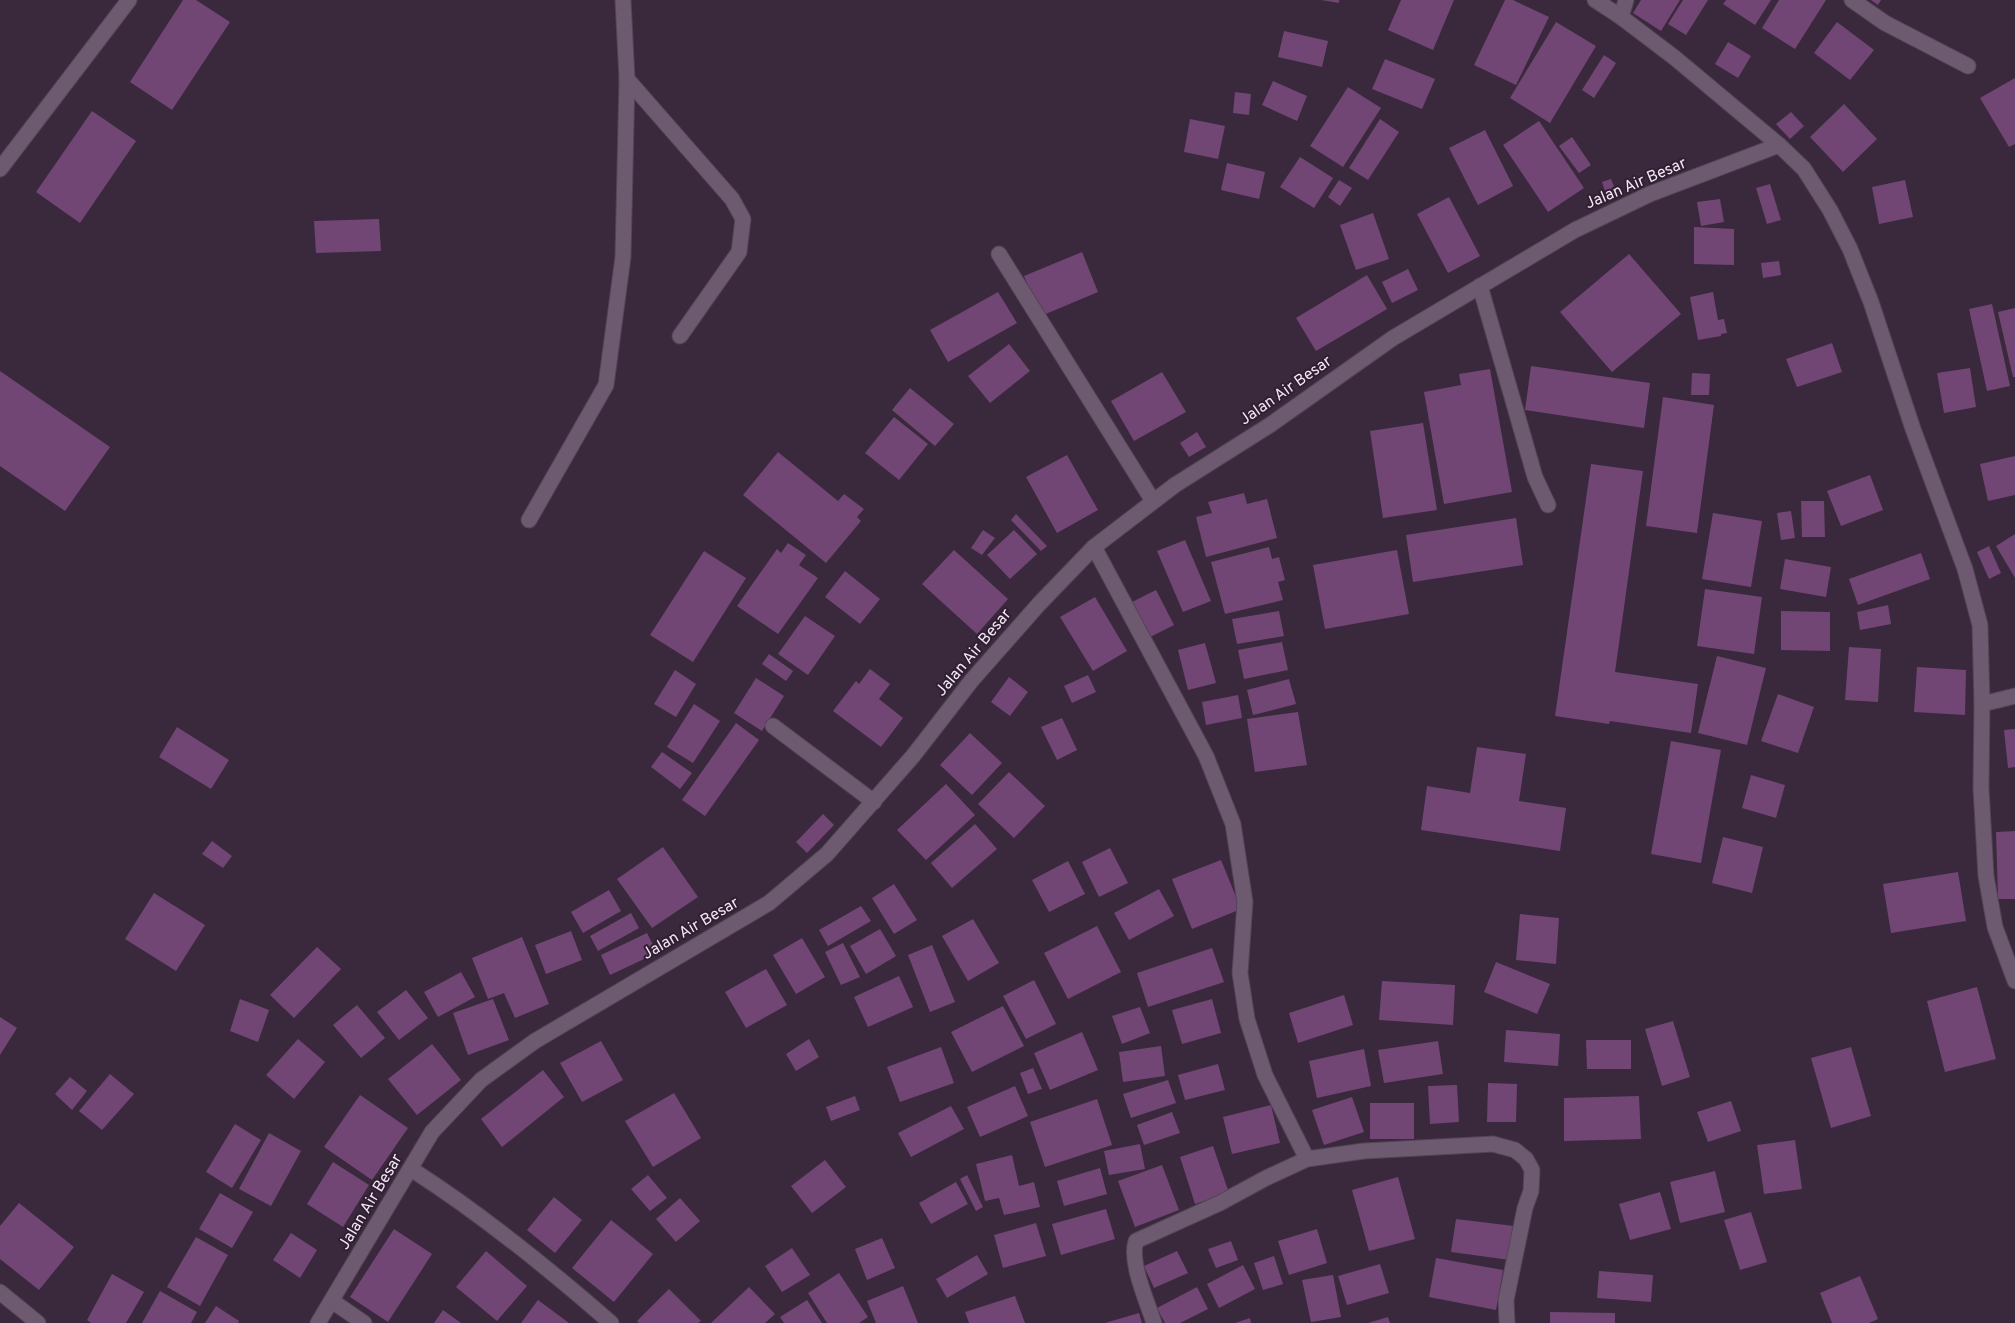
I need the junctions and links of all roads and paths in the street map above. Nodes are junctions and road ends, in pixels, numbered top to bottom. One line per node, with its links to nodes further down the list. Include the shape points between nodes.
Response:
1 (130, 0): 10 (street)
2 (623, 0): 8 (street)
3 (1595, 0): 6 (street)
4 (1626, 0): 6 (street)
5 (1852, 0): 7 (street, via 1885,23)
6 (1621, 16): 9 (street)
7 (1968, 66)
8 (627, 79): 13 (street, via 732,199 743,219 738,252); 16 (street, via 622,257 606,385)
9 (1779, 145): 12 (street, Jalan Air Besar, via 1650,194 1575,230); 19 (street, via 1804,169 1830,210 1872,302 1913,430 1965,569 1980,625)
10 (0, 169)
11 (999, 254): 14 (street)
12 (1480, 286): 14 (street, Jalan Air Besar, via 1393,338); 15 (street, via 1535,477)
13 (680, 336)
14 (1153, 501): 17 (street, Jalan Air Besar)
15 (1548, 505)
16 (529, 520)
17 (1094, 547): 21 (street, Jalan Air Besar, via 972,680); 23 (street, via 1206,756 1233,824 1245,902 1240,973 1247,1019 1265,1075)
18 (2015, 696): 19 (street)
19 (1982, 704): 22 (street, via 1981,788 1986,876 1995,927)
20 (774, 726): 21 (street)
21 (874, 802): 24 (street, Jalan Air Besar, via 827,854 769,903 535,1041 481,1080 432,1132)
22 (2015, 981)
23 (1307, 1159): 31 (street, via 1136,1241 1133,1250 1136,1268); 32 (street, via 1364,1151 1494,1144 1514,1150 1526,1159 1532,1170 1531,1191 1506,1300)
24 (411, 1169): 26 (street, Jalan Air Besar); 30 (street, via 460,1200)
25 (0, 1292): 27 (street)
26 (332, 1301): 28 (street, Jalan Air Besar); 29 (street)
27 (38, 1323)
28 (318, 1323)
29 (364, 1323)
30 (611, 1323)
31 (1154, 1323)
32 (1507, 1323)

